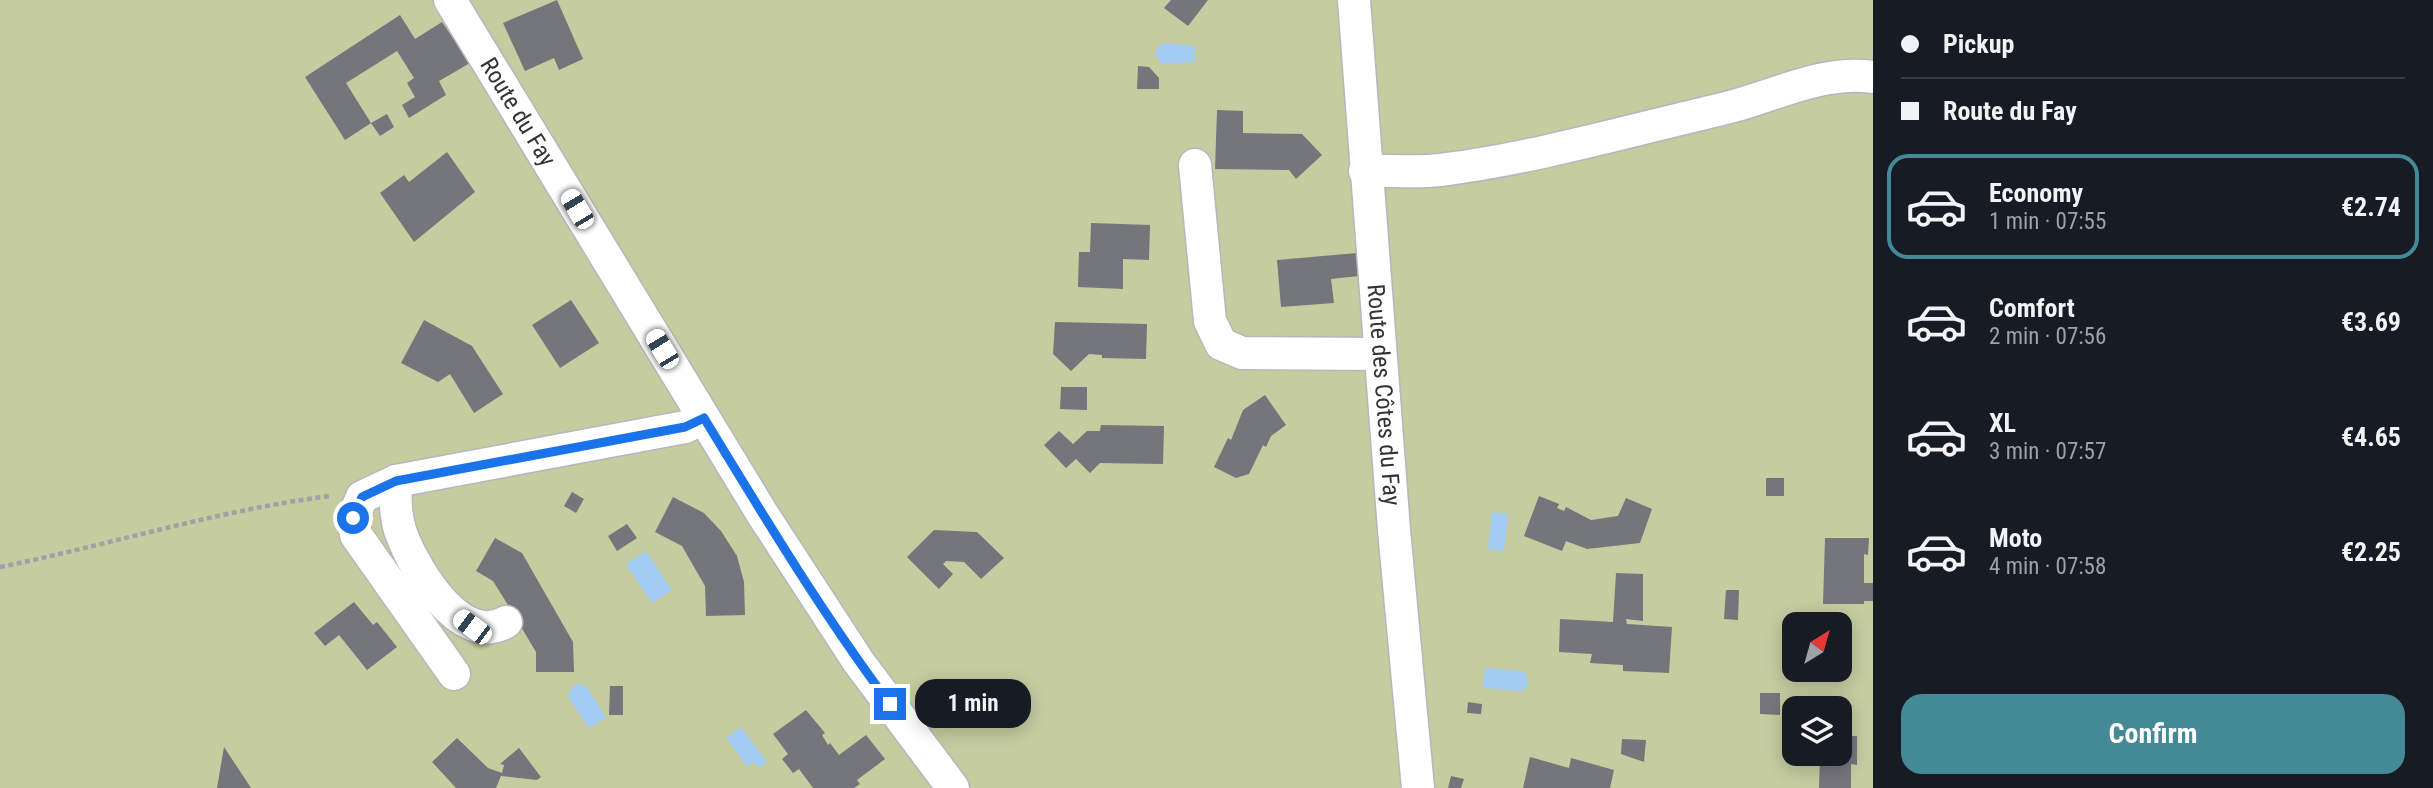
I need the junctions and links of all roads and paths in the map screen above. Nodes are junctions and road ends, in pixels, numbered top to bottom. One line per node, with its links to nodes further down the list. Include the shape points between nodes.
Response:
1 (450, 0): 7 (street, Route du Fay)
2 (1354, 0): 5 (street, Route des Côtes du Fay)
3 (1873, 77): 5 (street, via 1845,75 1727,108 1474,165 1418,172)
4 (1195, 165): 6 (street, via 1210,321 1221,344 1242,353)
5 (1365, 171): 6 (street, Route des Côtes du Fay)
6 (1380, 354): 14 (street, Route des Côtes du Fay)
7 (704, 418): 8 (street, via 685,427); 13 (street, Route du Fay, via 858,661)
8 (396, 481): 9 (street); 11 (street, via 400,528 410,555 434,590 472,627 486,629)
9 (362, 497): 10 (path, via 328,496 195,519 80,551); 12 (street, via 353,518 356,535)
10 (0, 567)
11 (506, 622)
12 (454, 674)
13 (953, 788)
14 (1418, 788)

